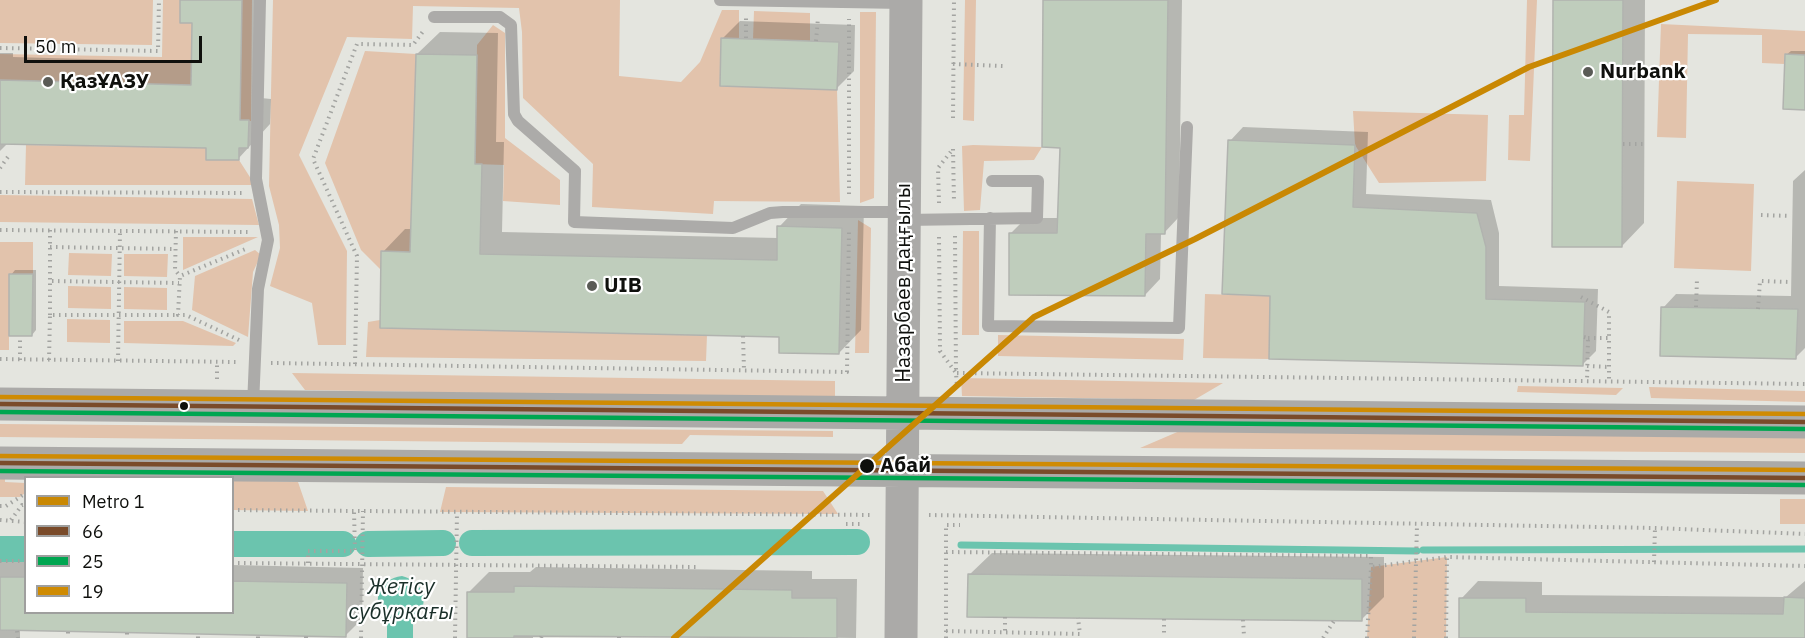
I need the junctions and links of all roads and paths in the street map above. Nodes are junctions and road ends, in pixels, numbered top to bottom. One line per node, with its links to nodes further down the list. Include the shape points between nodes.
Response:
1 (159, 0): 8 (path, via 158,51)
2 (260, 0): 19 (lane)
3 (720, 0): 6 (lane)
4 (954, 0): 9 (path)
5 (906, 1): 6 (lane); 22 (main road, Назарбаев даңғылы)
6 (849, 2): 20 (path)
7 (434, 17): 20 (lane, via 500,17 511,25 514,114 575,171 574,222 733,228 770,213); 56 (path, via 413,45 357,44 313,159 357,256)
8 (0, 48)
9 (953, 64): 10 (path); 11 (path)
10 (1004, 66)
11 (953, 118)
12 (1187, 127): 26 (lane, via 1179,328 988,326)
13 (1623, 144): 14 (path)
14 (1646, 144)
15 (10, 154): 16 (path)
16 (0, 168)
17 (992, 181): 26 (lane, via 1038,181 1037,218)
18 (0, 192): 19 (path)
19 (257, 193): 31 (lane)
20 (849, 211): 22 (lane); 59 (path, via 847,372)
21 (1761, 215): 23 (path)
22 (904, 216): 24 (lane); 68 (main road, Назарбаев даңғылы)
23 (1791, 216)
24 (939, 219): 25 (lane); 25 (path, via 938,168 954,149); 60 (path, via 940,351)
25 (954, 219): 26 (lane); 60 (path)
26 (990, 219)
27 (0, 230): 28 (path)
28 (50, 230): 29 (path); 32 (path)
29 (120, 231): 30 (path); 33 (path)
30 (176, 231): 31 (path); 34 (path)
31 (268, 236): 35 (path); 55 (lane)
32 (50, 247): 33 (path); 37 (path)
33 (120, 248): 34 (path); 39 (path)
34 (176, 249): 35 (path, via 175,270)
35 (180, 276): 40 (path)
36 (1697, 279): 42 (path)
37 (50, 281): 39 (path); 44 (path)
38 (1790, 282): 43 (path, via 1760,281)
39 (119, 283): 40 (path); 45 (path)
40 (179, 284): 46 (path)
41 (1581, 297): 49 (path, via 1610,312)
42 (1696, 308)
43 (1758, 309)
44 (50, 315): 45 (path); 52 (path)
45 (119, 315): 46 (path); 53 (path)
46 (178, 315): 55 (path, via 186,315 243,343)
47 (20, 336): 51 (path)
48 (743, 336): 59 (path)
49 (1609, 338): 57 (path, via 1586,338); 58 (path)
50 (0, 359): 51 (path)
51 (20, 360): 52 (path)
52 (49, 360): 53 (path)
53 (118, 361): 54 (path)
54 (217, 362): 55 (path); 64 (path)
55 (248, 363): 56 (path); 67 (lane)
56 (355, 364): 59 (path)
57 (1587, 366): 58 (path); 61 (path)
58 (1609, 367): 62 (path)
59 (744, 370)
60 (956, 373): 61 (path); 65 (path)
61 (1587, 381): 62 (path)
62 (1609, 382): 63 (path)
63 (1805, 384)
64 (217, 387)
65 (957, 393)
66 (0, 404): 67 (main road)
67 (253, 406): 68 (main road)
68 (904, 414): 69 (main road); 71 (main road, Назарбаев даңғылы)
69 (1805, 422)
70 (0, 463): 71 (main road)
71 (903, 471): 72 (main road); 119 (main road, Назарбаев даңғылы)
72 (1805, 478)
73 (24, 494): 75 (path)
74 (24, 505): 83 (path)
75 (0, 506)
76 (234, 510): 77 (path)
77 (354, 511): 78 (path); 98 (path, via 355,551 308,551)
78 (363, 511): 79 (path); 99 (path)
79 (457, 512): 80 (path); 100 (path)
80 (846, 514)
81 (960, 516): 88 (path)
82 (0, 520): 83 (path)
83 (10, 520): 84 (path)
84 (24, 522)
85 (846, 524): 86 (path)
86 (861, 524)
87 (960, 525): 91 (path, via 946,525)
88 (1418, 525): 89 (path); 93 (path)
89 (1655, 528): 90 (path); 97 (path)
90 (1805, 534)
91 (946, 552): 103 (path, via 1371,556); 110 (path)
92 (1448, 557): 93 (path); 97 (path); 124 (path)
93 (1417, 559): 103 (path); 123 (path)
94 (0, 561): 95 (path)
95 (24, 561)
96 (234, 562): 98 (path)
97 (1654, 562): 101 (path)
98 (308, 563): 99 (path)
99 (362, 564): 100 (path); 117 (path)
100 (457, 565): 102 (path); 118 (path)
101 (1805, 566)
102 (699, 567)
103 (1371, 567): 122 (path)
104 (1005, 617): 112 (path)
105 (1078, 618): 112 (path, via 1080,634)
106 (1164, 619): 113 (path)
107 (1243, 620): 114 (path)
108 (1335, 621): 121 (path)
109 (17, 631): 115 (path)
110 (946, 631): 112 (path); 120 (path)
111 (68, 632): 116 (path)
112 (1005, 633)
113 (1164, 635)
114 (1244, 636)
115 (18, 638)
116 (68, 638)
117 (361, 638)
118 (455, 638)
119 (901, 638)
120 (946, 638)
121 (1323, 638)
122 (1367, 638)
123 (1414, 638)
124 (1446, 638)

